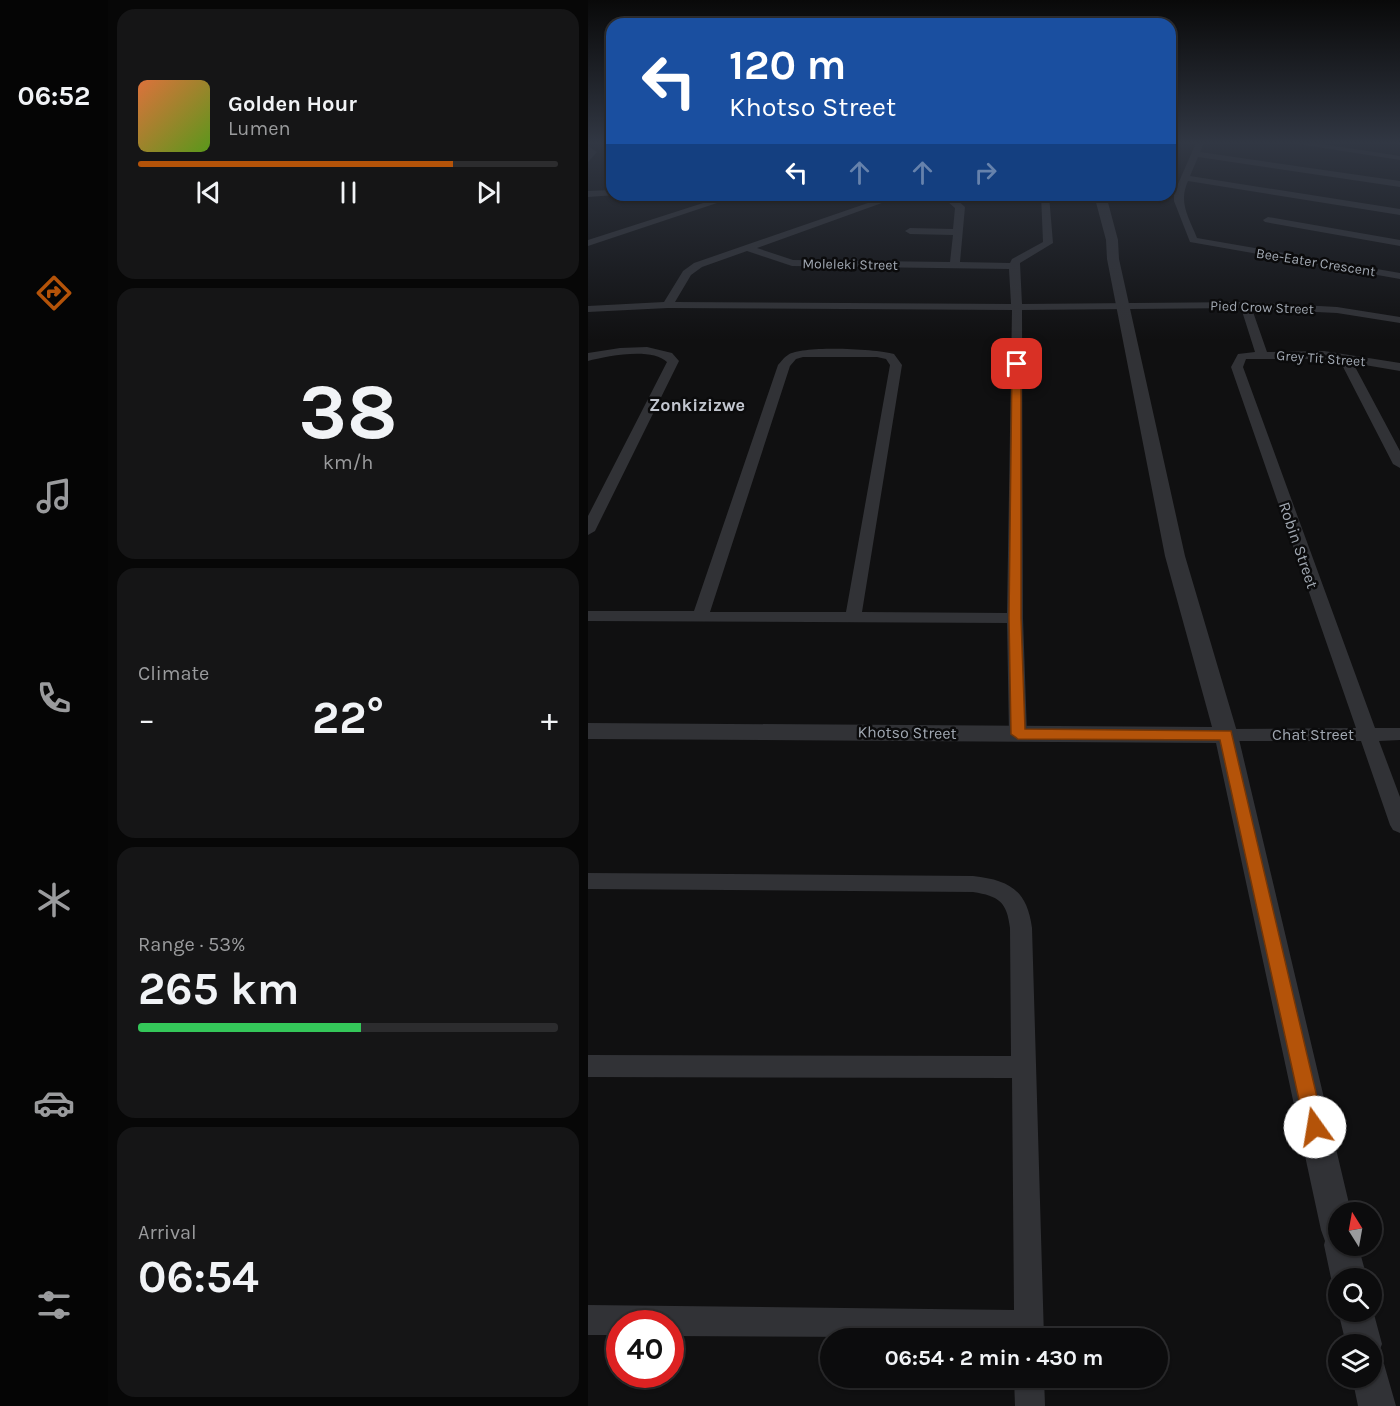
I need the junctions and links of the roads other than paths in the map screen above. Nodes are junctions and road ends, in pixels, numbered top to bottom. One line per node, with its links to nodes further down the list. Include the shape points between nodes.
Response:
1 (695, 209): 12 (street)
2 (861, 209): 14 (street, Moleleki Street)
3 (959, 209): 11 (street)
4 (1046, 209): 16 (street, via 1048,243 1016,261)
5 (1104, 209): 20 (street)
6 (1181, 209): 17 (street, Bee-Eater Crescent, via 1195,241)
7 (1378, 209): 8 (street)
8 (1400, 212)
9 (1268, 220): 13 (street)
10 (910, 231): 11 (street)
11 (959, 232): 15 (street)
12 (588, 243)
13 (1400, 243)
14 (747, 248): 15 (street, Moleleki Street, via 792,263); 18 (street, Moleleki Street, via 689,270)
15 (955, 264): 16 (street, Moleleki Street)
16 (1014, 266): 21 (street)
17 (1398, 272)
18 (668, 304): 21 (street, Pied Crow Street); 22 (street, Pied Crow Street)
19 (1245, 305): 20 (street, Pied Crow Street); 23 (street, Pied Crow Street, via 1337,310); 24 (street)
20 (1122, 307): 21 (street, Pied Crow Street); 39 (street, via 1175,556)
21 (1017, 308): 34 (street)
22 (588, 309)
23 (1400, 320)
24 (1262, 354): 25 (street, Grey Tit Street); 27 (street, Grey Tit Street)
25 (1242, 356): 37 (street, Robin Street, via 1237,367)
26 (588, 357): 30 (street, via 614,352 656,352 667,354 673,361)
27 (1344, 357): 28 (street, Grey Tit Street); 29 (street)
28 (1400, 367)
29 (1400, 464)
30 (588, 531)
31 (588, 616): 32 (street)
32 (700, 617): 33 (street); 33 (street, via 784,365 802,354 877,352 890,356 896,365)
33 (853, 618): 34 (street)
34 (1015, 618): 36 (street)
35 (588, 731): 36 (street, Khotso Street)
36 (1018, 734): 39 (street, Khotso Street)
37 (1367, 734): 38 (street, Chat Street); 39 (street, Chat Street); 40 (street, Robin Street)
38 (1400, 734)
39 (1226, 735): 44 (street)
40 (1400, 825)
41 (588, 881): 43 (street, via 992,886 1012,899 1020,915)
42 (588, 1066): 43 (street)
43 (1025, 1067): 47 (street)
44 (1332, 1202)
45 (588, 1320): 46 (street)
46 (909, 1328)
47 (1029, 1328)
48 (1029, 1388): 50 (street)
49 (1373, 1388): 51 (street)
50 (1030, 1406)
51 (1377, 1406)

